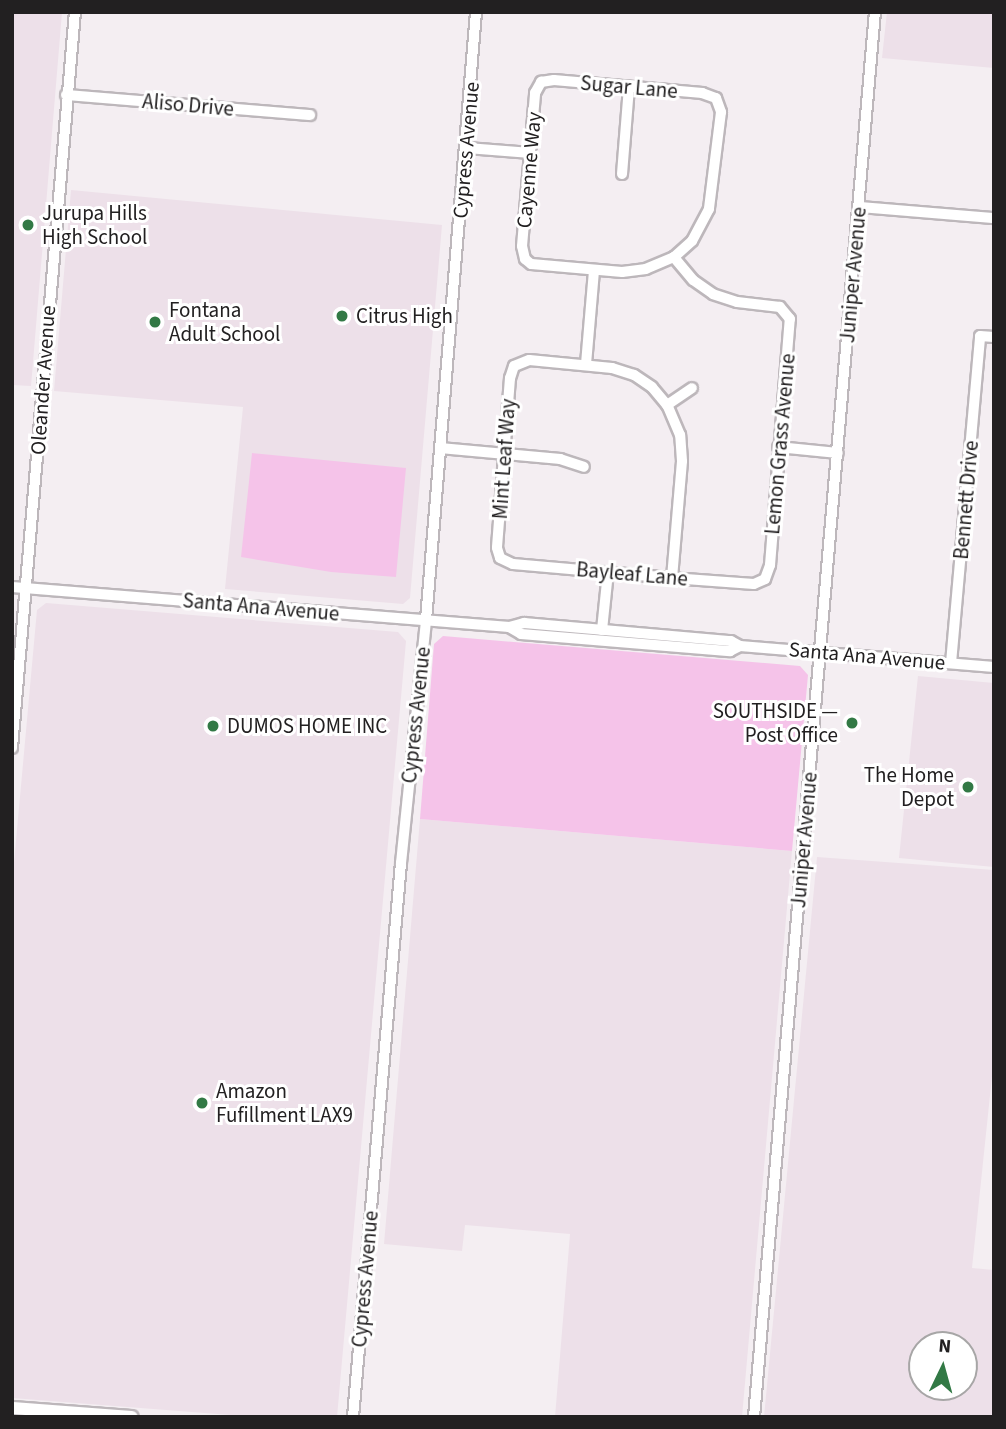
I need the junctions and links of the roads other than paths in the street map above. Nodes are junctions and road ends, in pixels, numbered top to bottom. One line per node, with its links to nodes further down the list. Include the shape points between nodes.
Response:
1 (75, 12): 6 (street, Oleander Avenue)
2 (476, 12): 8 (street, Cypress Avenue)
3 (875, 12): 11 (street, Juniper Avenue)
4 (541, 82): 5 (street, Sugar Lane); 9 (street, Cayenne Way)
5 (629, 87): 10 (street); 13 (street, Sugar Lane, via 702,93 716,98 721,111 709,209 692,241)
6 (66, 95): 7 (street, Aliso Drive); 29 (street, Oleander Avenue)
7 (310, 116)
8 (467, 148): 9 (street); 20 (street, Cypress Avenue)
9 (531, 153): 14 (street, Cayenne Way, via 522,246 525,259 531,264)
10 (622, 174)
11 (859, 206): 12 (street); 21 (street, Juniper Avenue)
12 (994, 218)
13 (674, 257): 14 (street, via 638,271); 19 (street, Lemon Grass Avenue, via 693,280 713,294 737,302 774,304 790,319)
14 (594, 270): 16 (street)
15 (994, 337): 35 (street, Bennett Drive, via 980,336)
16 (586, 365): 18 (street, via 634,375); 22 (street, Mint Leaf Way, via 518,362 510,377)
17 (692, 388): 18 (street)
18 (667, 405): 26 (street, via 682,450)
19 (778, 447): 21 (street); 27 (street, Lemon Grass Avenue, via 770,565)
20 (440, 448): 22 (street); 30 (street, Cypress Avenue)
21 (838, 453): 34 (street, Juniper Avenue)
22 (503, 454): 23 (street, via 571,461); 24 (street, Mint Leaf Way)
23 (584, 467)
24 (500, 558): 25 (street, Bayleaf Lane, via 513,564)
25 (608, 572): 26 (street, Bayleaf Lane); 32 (street)
26 (672, 578): 27 (street, Bayleaf Lane, via 754,584)
27 (765, 579)
28 (12, 587): 29 (street, Santa Ana Avenue)
29 (27, 588): 30 (street, Santa Ana Avenue); 37 (street, Oleander Avenue)
30 (426, 620): 31 (street, Santa Ana Avenue); 40 (street, Cypress Avenue)
31 (509, 627): 32 (street, Santa Ana Avenue); 33 (street, Santa Ana Avenue, via 521,634 730,651)
32 (602, 630): 33 (street, Santa Ana Avenue, via 732,640)
33 (740, 646): 34 (street, Santa Ana Avenue)
34 (820, 652): 35 (street, Santa Ana Avenue); 41 (street, Juniper Avenue)
35 (951, 663): 36 (street, Santa Ana Avenue)
36 (994, 667)
37 (12, 748)
38 (12, 1408): 39 (main road)
39 (132, 1417)
40 (353, 1417)
41 (754, 1417)

